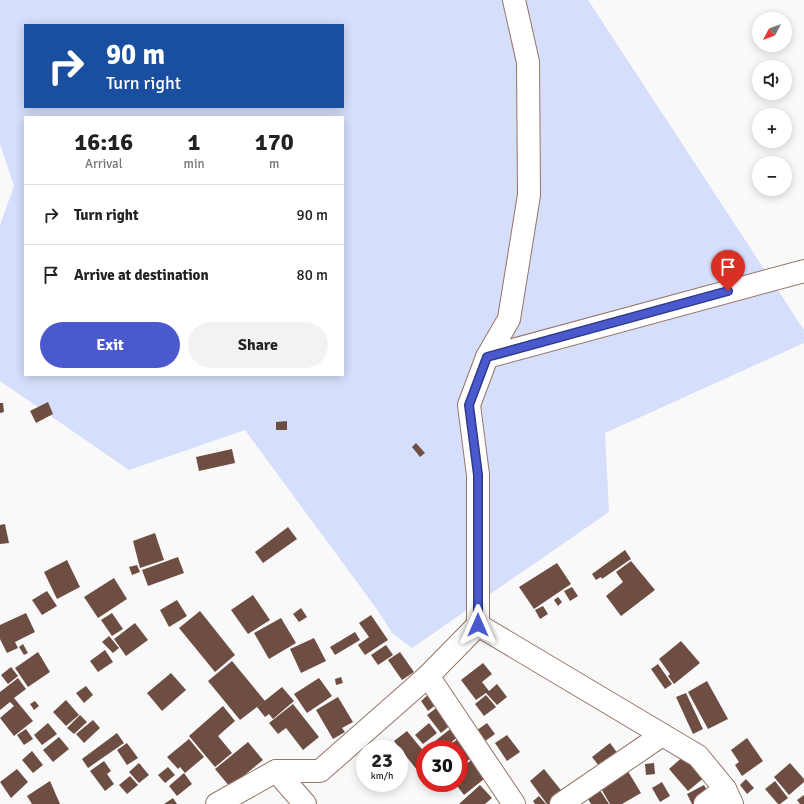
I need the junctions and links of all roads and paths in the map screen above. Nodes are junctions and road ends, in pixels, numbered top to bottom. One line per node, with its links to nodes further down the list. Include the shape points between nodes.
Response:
1 (514, 0): 3 (street, via 528,62 529,195 509,319)
2 (804, 271): 3 (street)
3 (487, 357): 4 (street, via 469,405 478,475)
4 (478, 625): 5 (street); 6 (street)
5 (428, 676): 7 (street, via 320,771); 12 (street)
6 (662, 735): 8 (street, via 698,756); 9 (street)
7 (276, 771): 10 (street); 11 (street)
8 (729, 797): 13 (street)
9 (568, 803)
10 (217, 804)
11 (305, 804)
12 (514, 804)
13 (705, 804)

